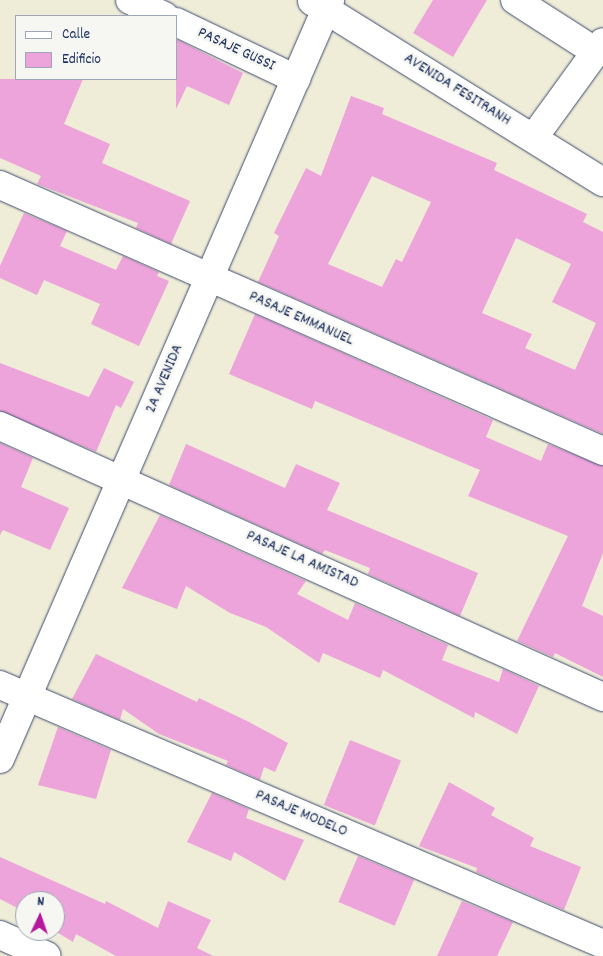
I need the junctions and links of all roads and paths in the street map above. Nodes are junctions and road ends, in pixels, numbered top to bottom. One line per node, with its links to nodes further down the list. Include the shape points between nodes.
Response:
1 (130, 0): 4 (street)
2 (515, 0): 6 (street)
3 (322, 3): 7 (street, 2A AVENIDA); 8 (street, AVENIDA FESITRANH)
4 (162, 15)
5 (178, 23): 7 (street, PASAJE GUSSI)
6 (599, 47): 8 (street)
7 (296, 79): 11 (street, 2A AVENIDA)
8 (534, 137): 9 (street, AVENIDA FESITRANH)
9 (603, 182)
10 (0, 185): 11 (street, PASAJE EMMANUEL)
11 (209, 278): 13 (street, PASAJE EMMANUEL); 14 (street, 2A AVENIDA)
12 (0, 426): 14 (street, PASAJE LA AMISTAD)
13 (603, 451)
14 (122, 479): 16 (street, 2A AVENIDA); 17 (street, PASAJE LA AMISTAD)
15 (0, 684): 16 (street, PASAJE MODELO)
16 (27, 697): 18 (street, 2A AVENIDA); 20 (street, PASAJE MODELO)
17 (603, 697)
18 (0, 758)
19 (0, 935): 21 (street)
20 (598, 942)
21 (47, 956)

